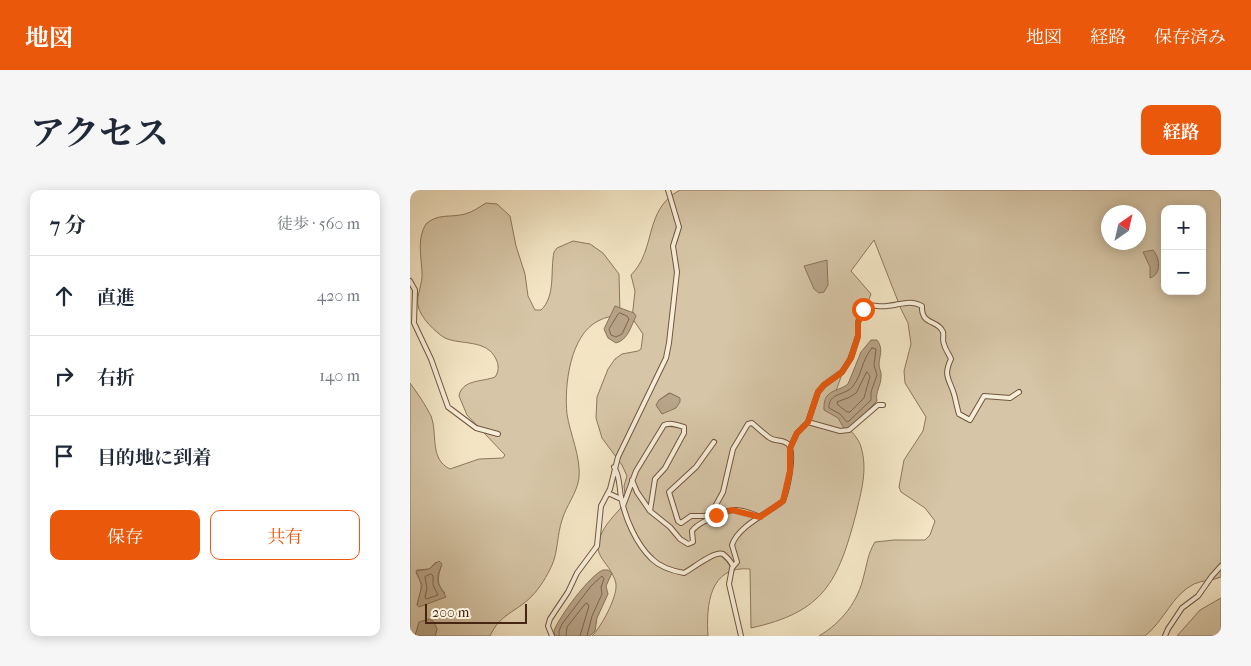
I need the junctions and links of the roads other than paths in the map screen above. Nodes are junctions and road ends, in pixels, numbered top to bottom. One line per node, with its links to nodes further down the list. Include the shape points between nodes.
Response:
1 (668, 190): 9 (street, via 679,227 673,246 677,272 669,343 660,373)
2 (410, 281): 6 (street, via 415,290 414,323 448,407 476,428)
3 (1019, 392): 5 (street, via 1010,398 984,396 970,420 959,414 947,380 951,359 943,333 925,318 922,306 905,302 867,305 858,322 858,336 851,358 842,372 818,392)
4 (883, 404): 5 (street, via 849,430 840,431)
5 (808, 422): 8 (street, via 797,433)
6 (498, 434)
7 (714, 442): 8 (street, via 696,467 669,492 681,523 690,516 705,516 712,512 723,492 733,450 748,424)
8 (790, 448): 15 (street, via 790,471 783,501)
9 (614, 467): 11 (street); 12 (street, via 619,475)
10 (632, 480): 13 (street); 14 (street); 14 (street, via 664,425 684,427 682,439 655,479)
11 (608, 493): 12 (street); 18 (street, via 601,506 597,546 550,619 548,626)
12 (621, 499): 13 (street)
13 (623, 506): 16 (street, via 635,534 658,563 684,573 719,553)
14 (650, 511): 15 (street, via 688,544 693,542 695,526 724,512 732,510)
15 (760, 517): 16 (street, via 733,541 737,562)
16 (734, 566): 19 (street, via 729,592)
17 (1221, 566): 20 (street, via 1198,596 1182,608)
18 (552, 636)
19 (741, 636)
20 (1165, 636)

